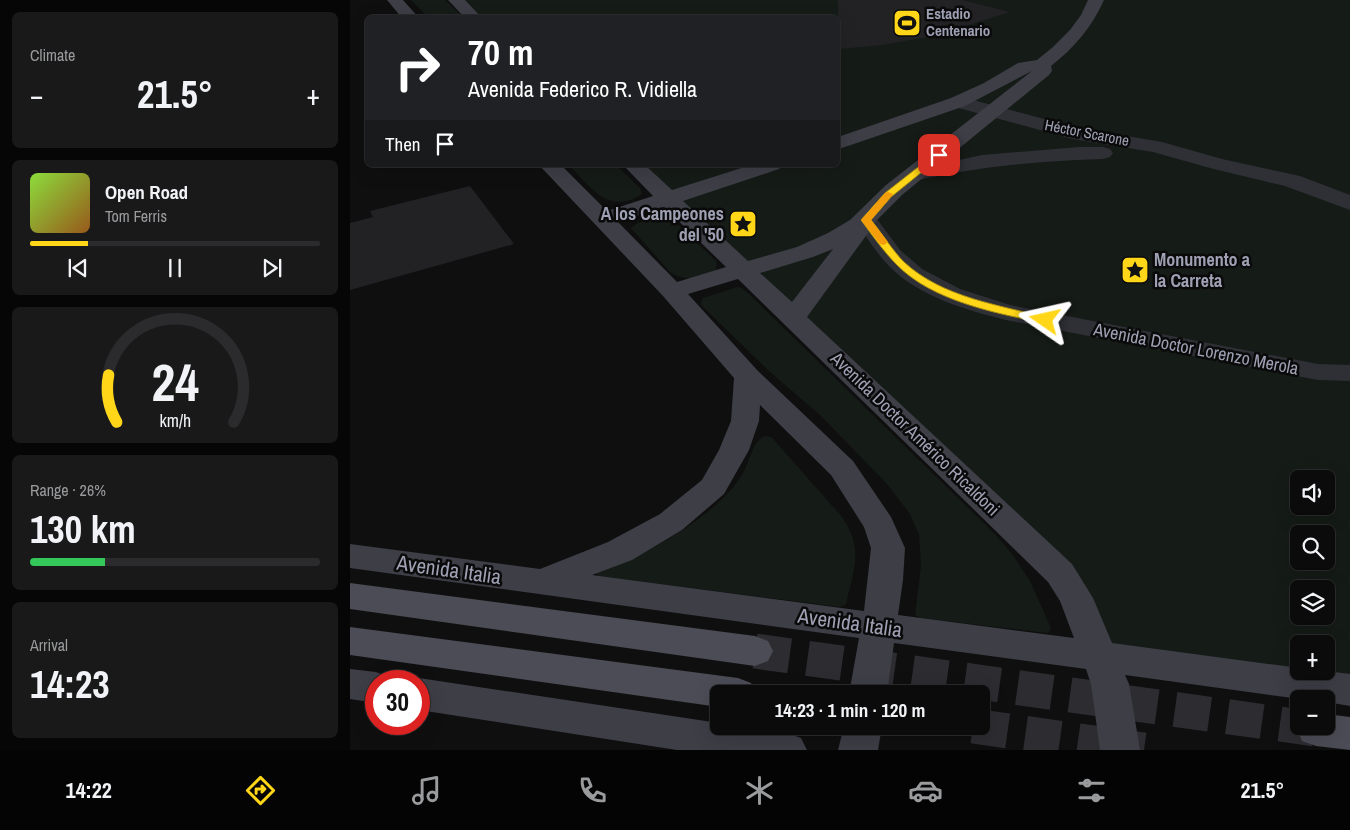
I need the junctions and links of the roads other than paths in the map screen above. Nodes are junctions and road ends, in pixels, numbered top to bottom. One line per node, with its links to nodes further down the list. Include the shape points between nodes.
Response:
1 (395, 0): 4 (street)
2 (456, 0): 5 (street)
3 (1096, 0): 6 (street, via 1076,33)
4 (408, 15)
5 (471, 15)
6 (1042, 64): 7 (street, via 1024,67); 8 (street, via 1043,71)
7 (949, 105): 8 (street, Héctor Scarone); 9 (street)
8 (985, 116): 10 (street, Héctor Scarone, via 1058,144); 11 (street, Héctor Scarone, via 1155,146); 15 (street)
9 (840, 142)
10 (1103, 153): 11 (street, Héctor Scarone); 15 (street, Héctor Scarone, via 1010,157)
11 (1217, 164): 17 (street, Héctor Scarone, via 1292,180)
12 (551, 167): 18 (street)
13 (634, 167): 16 (street, Avenida Doctor Américo Ricaldoni)
14 (766, 167): 16 (street)
15 (911, 176): 19 (street)
16 (670, 200): 18 (street); 20 (street, Avenida Doctor Américo Ricaldoni)
17 (1350, 203)
18 (602, 220): 21 (street)
19 (866, 220): 20 (street, via 823,245); 22 (street); 23 (street, Avenida Doctor Lorenzo Merola, via 901,264 930,286 968,300 1006,312 1318,372)
20 (744, 270): 21 (street); 22 (street, Avenida Doctor Américo Ricaldoni)
21 (672, 291): 24 (street)
22 (794, 317): 31 (street, Avenida Doctor Américo Ricaldoni, via 1060,572 1076,598)
23 (1350, 373)
24 (748, 377): 26 (street, via 746,421 713,487 671,522 620,551); 28 (street, via 842,468 880,525 888,548)
25 (350, 556): 26 (street, Avenida Italia)
26 (539, 582): 28 (street, Avenida Italia)
27 (350, 596): 30 (main road)
28 (880, 627): 31 (street, Avenida Italia); 33 (street)
29 (350, 641): 35 (main road)
30 (754, 651)
31 (1100, 656): 36 (street, Avenida Italia); 41 (street, Avenida Doctor Américo Ricaldoni, via 1110,684)
32 (350, 684): 34 (street)
33 (870, 685)
34 (365, 686)
35 (710, 690)
36 (1350, 690)
37 (430, 696): 39 (street)
38 (860, 735): 40 (street)
39 (787, 750)
40 (858, 750)
41 (1120, 750)

